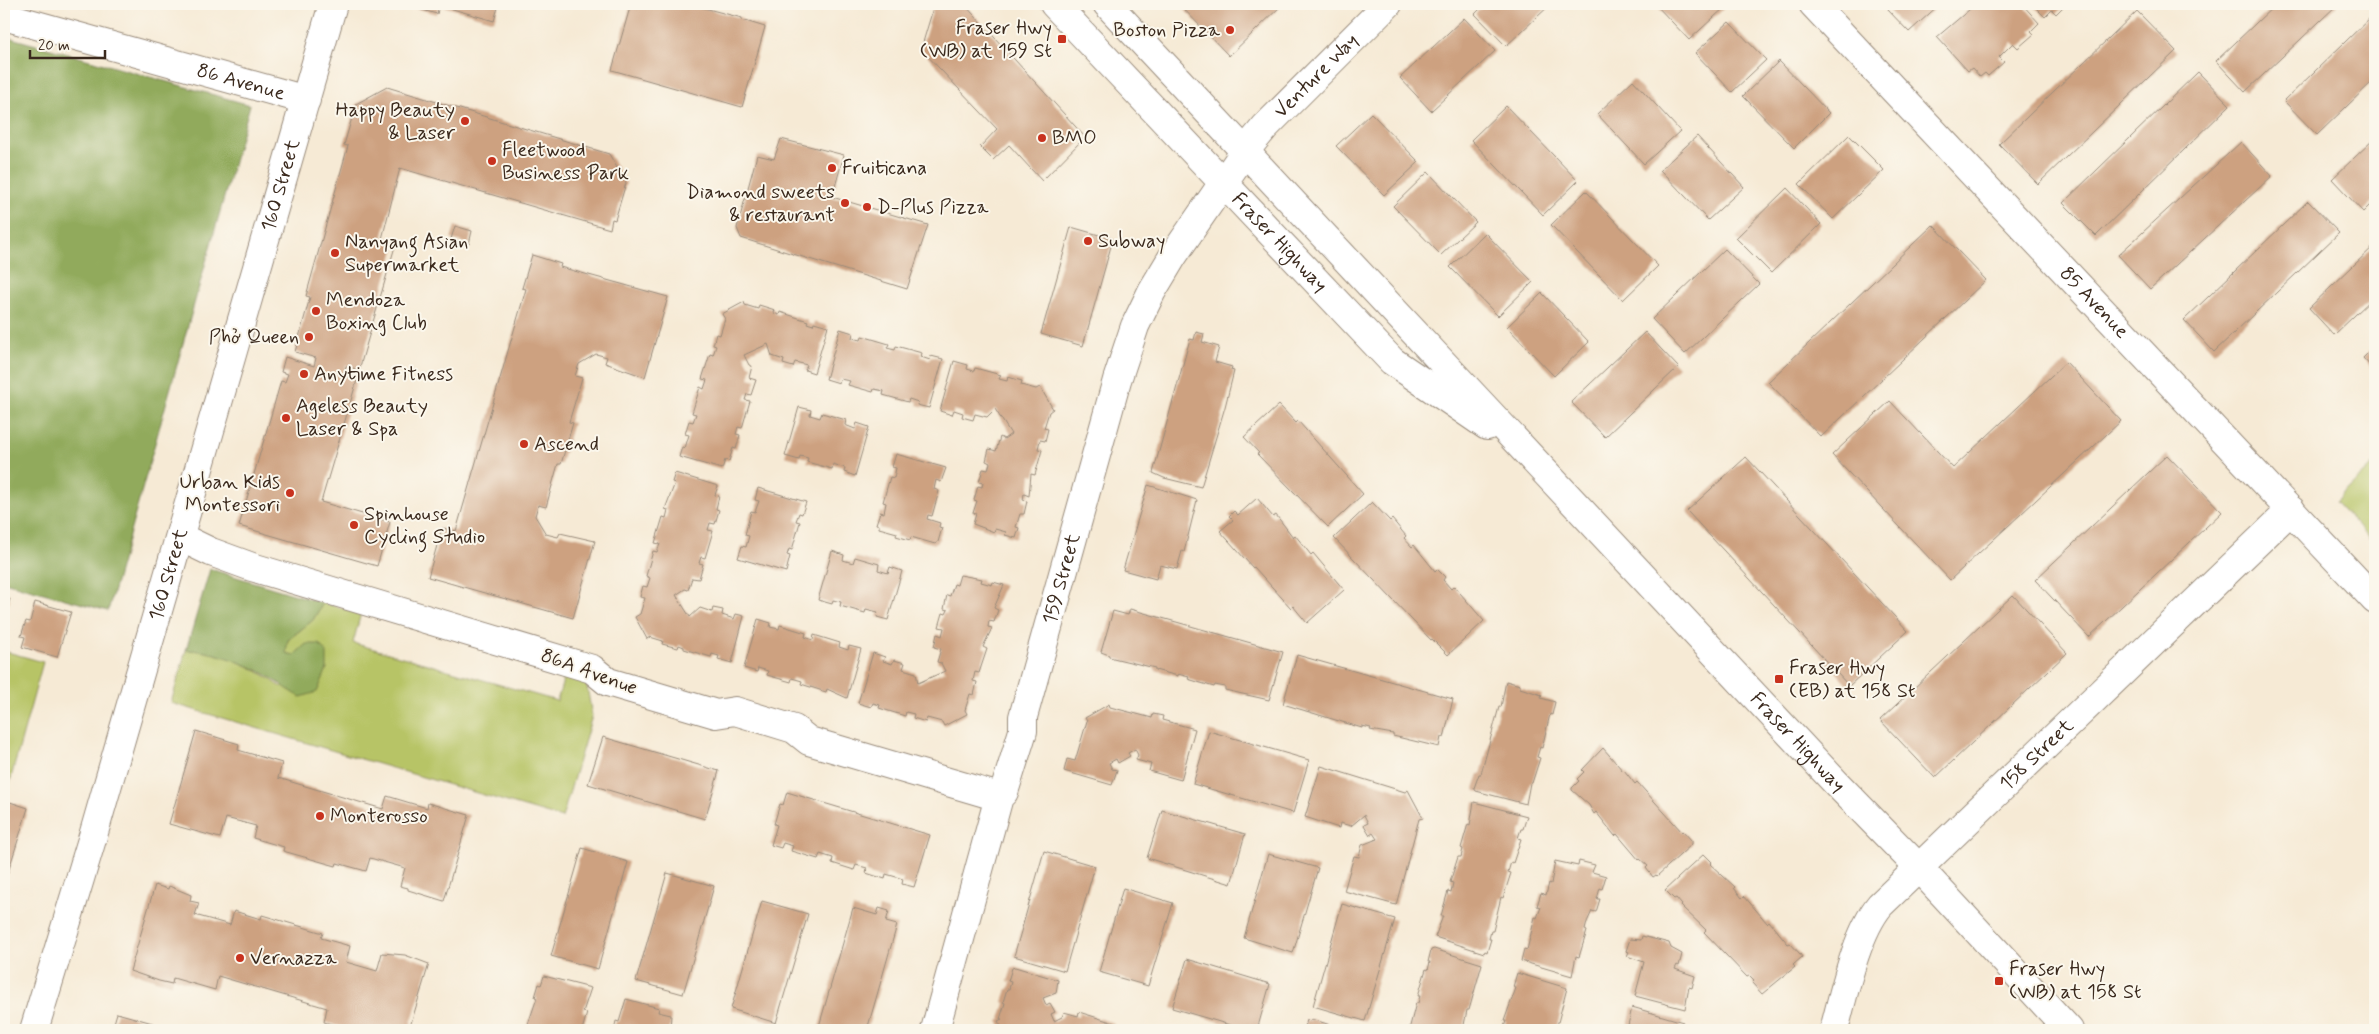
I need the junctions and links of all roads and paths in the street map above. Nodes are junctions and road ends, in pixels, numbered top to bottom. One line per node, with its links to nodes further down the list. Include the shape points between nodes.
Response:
1 (333, 4): 7 (street, 160 Street)
2 (1054, 4): 9 (street, Fraser Highway)
3 (1107, 4): 8 (street, Fraser Highway)
4 (1388, 4): 8 (street, Venture Way)
5 (1813, 4): 11 (street, 85 Avenue)
6 (4, 16): 7 (street, 86 Avenue)
7 (306, 100): 12 (street, 160 Street)
8 (1245, 151): 9 (street, 159 Street); 10 (street, Fraser Highway)
9 (1223, 182): 10 (street, Fraser Highway, via 1392,361); 14 (street, 159 Street, via 1173,256 1135,326 1023,717 1016,756 1004,792)
10 (1528, 453): 15 (street, Fraser Highway, via 1836,784)
11 (2291, 510): 13 (street, 85 Avenue); 15 (street, 158 Street)
12 (180, 537): 14 (street, 86A Avenue, via 252,567 592,669 608,682 716,714 735,712 794,729 809,741); 16 (street, 160 Street)
13 (2375, 600)
14 (998, 797): 17 (street, 159 Street)
15 (1918, 867): 18 (street, 158 Street, via 1871,915); 19 (street, Fraser Highway)
16 (34, 1030)
17 (935, 1030)
18 (1834, 1030)
19 (2069, 1030)

